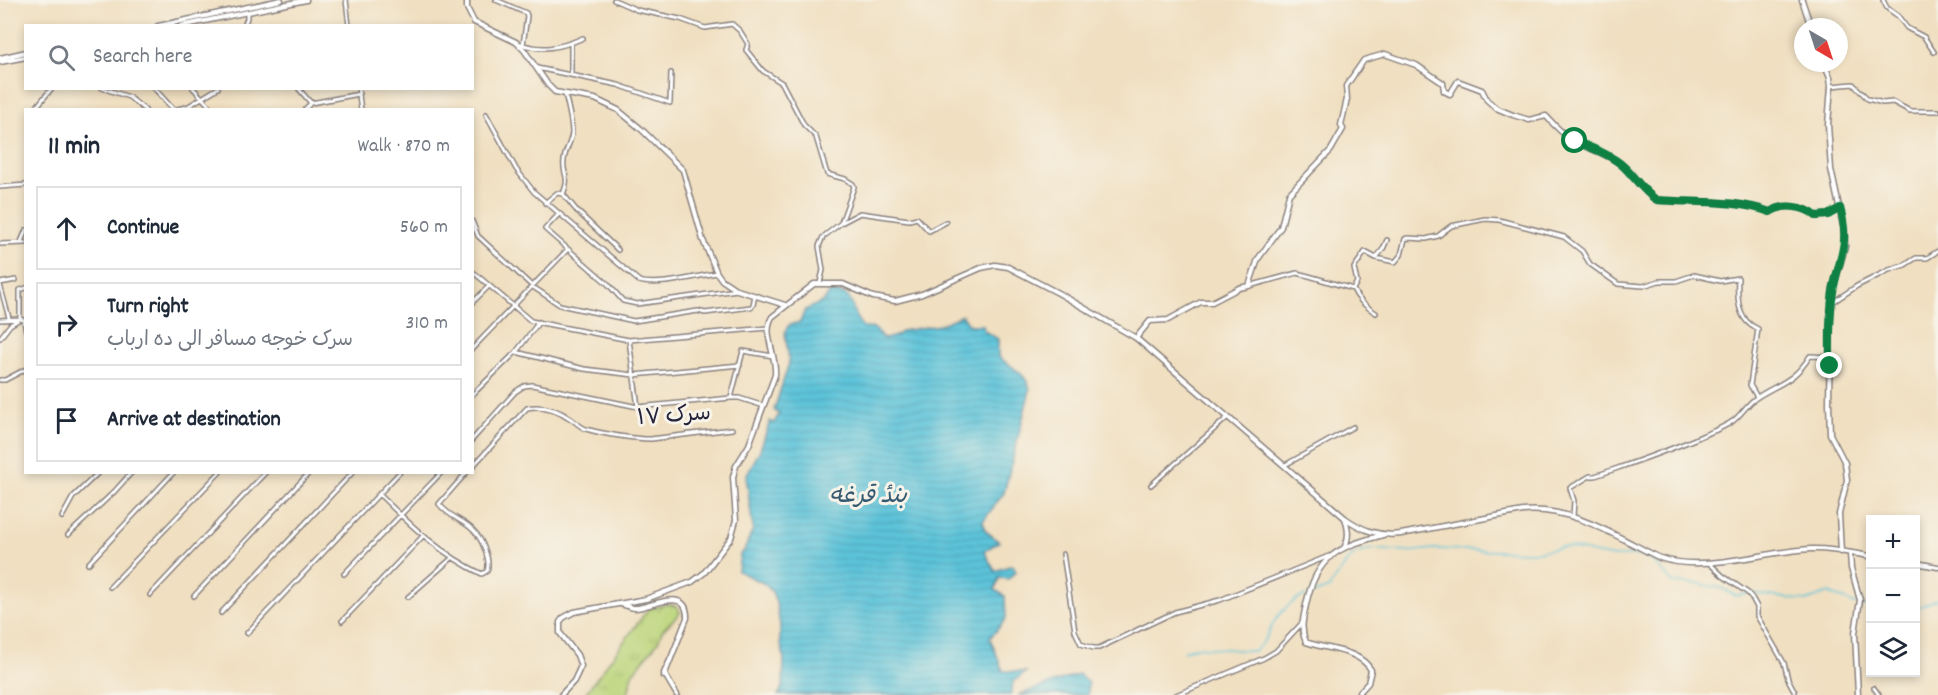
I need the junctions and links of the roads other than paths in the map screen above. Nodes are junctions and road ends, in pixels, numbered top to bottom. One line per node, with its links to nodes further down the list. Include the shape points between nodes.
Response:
1 (281, 0): 9 (main road)
2 (306, 0): 10 (main road)
3 (346, 0): 15 (street)
4 (467, 0): 17 (main road, via 474,22)
5 (496, 0): 19 (street, via 526,13)
6 (614, 0): 57 (street, via 705,28 732,24 740,31 748,44 746,50 763,71 782,83 804,125 816,138 827,174 854,184)
7 (1802, 0): 11 (main road)
8 (1883, 0): 21 (street, via 1908,28 1924,37)
9 (266, 1): 12 (main road)
10 (247, 12): 13 (main road); 14 (street)
11 (1808, 18)
12 (167, 24)
13 (191, 24)
14 (245, 24)
15 (349, 24)
16 (583, 38): 18 (street)
17 (516, 42): 19 (street); 25 (main road)
18 (571, 43): 19 (street, via 541,49); 28 (street)
19 (523, 45)
20 (24, 52): 23 (main road)
21 (1934, 52)
22 (24, 57): 24 (main road)
23 (0, 58)
24 (0, 62)
25 (537, 68): 28 (street); 37 (main road, via 555,92)
26 (1828, 72): 29 (main road)
27 (671, 73): 28 (street, via 670,103 618,85)
28 (571, 75)
29 (1831, 86): 48 (street, via 1853,84 1868,99 1893,102 1910,111); 54 (main road, via 1831,169)
30 (50, 90): 41 (street)
31 (108, 90): 42 (street, via 129,97)
32 (156, 90): 43 (street)
33 (195, 90): 39 (street)
34 (215, 90): 39 (street)
35 (300, 90): 40 (street)
36 (358, 90): 38 (street)
37 (565, 92): 52 (street, via 572,133 563,163 567,176); 67 (main road, via 595,99 618,110 683,170)
38 (359, 94): 40 (street); 47 (street)
39 (202, 98): 44 (street); 45 (street)
40 (311, 103): 46 (street)
41 (35, 108)
42 (143, 108)
43 (171, 108)
44 (180, 108)
45 (211, 108)
46 (306, 108)
47 (361, 108)
48 (1938, 111)
49 (486, 114): 53 (street, via 516,169)
50 (24, 185): 51 (street)
51 (0, 187)
52 (563, 194): 53 (street, via 557,193); 63 (street)
53 (545, 203): 55 (street)
54 (1840, 208): 71 (main road, via 1816,216 1808,210 1782,206 1770,212 1724,203 1657,200 1620,163 1575,141 1546,116 1523,118 1497,108 1482,90 1458,81 1450,94 1444,91 1443,83 1416,65 1385,54 1364,60 1346,86 1343,129 1289,194 1281,227 1258,259); 79 (main road, via 1845,247)
55 (558, 214): 62 (street, via 545,230); 67 (street, via 639,281 660,282)
56 (946, 222): 57 (street, via 929,231 917,218 860,213)
57 (841, 223): 69 (street, via 823,237 819,246 823,270)
58 (474, 226): 73 (street, via 478,236)
59 (1387, 240): 65 (street)
60 (23, 243): 61 (street)
61 (0, 244)
62 (568, 249): 73 (street); 76 (street, via 623,301 630,303)
63 (618, 250)
64 (1938, 251): 79 (street, via 1889,270)
65 (1376, 258): 75 (street, via 1365,252 1359,260 1354,268 1357,282); 100 (street, via 1395,262 1405,238 1426,239 1451,226 1485,219 1564,237 1581,250 1590,264 1618,284 1643,286 1694,275 1720,281 1738,278 1738,305 1746,321 1758,329 1750,386)
66 (474, 273): 72 (street)
67 (717, 273): 76 (main road)
68 (16, 280): 70 (street)
69 (820, 283): 81 (main road); 89 (main road, via 843,284 873,297 895,301 922,294 981,268 1001,265)
70 (0, 284): 83 (street)
71 (1249, 286): 75 (street, via 1297,273); 89 (main road, via 1212,302 1201,302 1168,320 1150,321)
72 (489, 287): 78 (street); 80 (street)
73 (533, 287): 77 (street, via 560,305 634,321 751,307); 80 (street)
74 (24, 289): 85 (street, via 20,290)
75 (1353, 289): 82 (street, via 1363,304)
76 (737, 290): 77 (main road)
77 (755, 295): 81 (main road)
78 (474, 301)
79 (1833, 302): 94 (main road)
80 (514, 305): 86 (street, via 531,321); 91 (street)
81 (785, 305): 87 (main road, via 772,317)
82 (1376, 313)
83 (9, 318): 84 (street); 85 (street)
84 (0, 320)
85 (23, 320): 88 (street, via 10,325)
86 (539, 322): 90 (street); 92 (street)
87 (768, 328): 90 (street); 93 (main road)
88 (0, 338)
89 (1136, 338): 104 (main road)
90 (629, 340): 97 (street)
91 (474, 347)
92 (516, 352): 97 (street, via 584,369); 99 (street)
93 (774, 356): 95 (street, via 743,351); 102 (main road, via 775,375)
94 (1830, 357): 100 (street, via 1810,357 1801,371 1784,384); 130 (main road, via 1830,434 1845,463 1847,480 1839,514)
95 (740, 366): 97 (street); 101 (street)
96 (24, 370): 98 (street)
97 (634, 375): 103 (street)
98 (0, 380)
99 (474, 393)
100 (1757, 397): 123 (street, via 1722,427 1590,476 1570,488)
101 (731, 398): 102 (street); 103 (street)
102 (764, 406): 145 (main road, via 734,471 736,520 731,538 704,573 692,582)
103 (638, 407): 107 (street, via 524,386)
104 (1228, 417): 109 (main road); 120 (street)
105 (1353, 427): 109 (street)
106 (732, 429): 108 (street, سرک ۱۷, via 638,439 585,429 567,416 538,406 527,408)
107 (474, 438)
108 (474, 465)
109 (1285, 465): 125 (main road)
110 (97, 474): 124 (street, via 73,497)
111 (130, 474): 126 (street)
112 (172, 474): 137 (street)
113 (218, 474): 141 (street)
114 (264, 474): 142 (street)
115 (308, 474): 143 (street)
116 (351, 474): 146 (street)
117 (398, 474): 121 (street)
118 (440, 474): 122 (street)
119 (465, 474): 135 (street, via 439,504 452,518 473,530 489,562 488,572 482,574)
120 (1151, 485)
121 (379, 494): 122 (street); 149 (street)
122 (401, 516): 128 (street); 140 (street)
123 (1573, 516): 127 (main road, via 1531,510); 136 (main road, via 1667,560)
124 (62, 517)
125 (1345, 518): 127 (main road, via 1366,531); 129 (main road, via 1347,541)
126 (68, 535)
127 (1384, 535): 129 (main road)
128 (423, 536): 135 (street); 147 (street)
129 (1338, 552): 134 (main road)
130 (1841, 552): 131 (main road); 136 (main road, via 1809,549)
131 (1850, 552): 133 (main road); 156 (main road, via 1860,600 1855,633)
132 (1064, 554): 134 (street, via 1075,631 1081,644 1093,648 1175,612 1221,600)
133 (1866, 555)
134 (1329, 556): 148 (main road, via 1309,588)
135 (452, 558): 144 (street)
136 (1708, 562): 151 (street, via 1752,598)
137 (88, 564)
138 (1920, 564): 139 (main road)
139 (1938, 567)
140 (344, 574)
141 (110, 587)
142 (150, 595)
143 (194, 596)
144 (408, 597)
145 (620, 604): 152 (main road, via 574,612 560,622 560,633 581,666); 153 (main road, via 637,608 675,600 687,610 664,676)
146 (221, 613)
147 (342, 621)
148 (1302, 623): 154 (street, via 1264,658); 155 (main road, via 1306,642 1366,662 1371,670 1368,683)
149 (247, 633)
150 (1874, 688): 157 (street)
151 (1795, 692)
152 (561, 695)
153 (677, 695)
154 (1176, 695)
155 (1357, 695)
156 (1858, 695)
157 (1879, 695)

